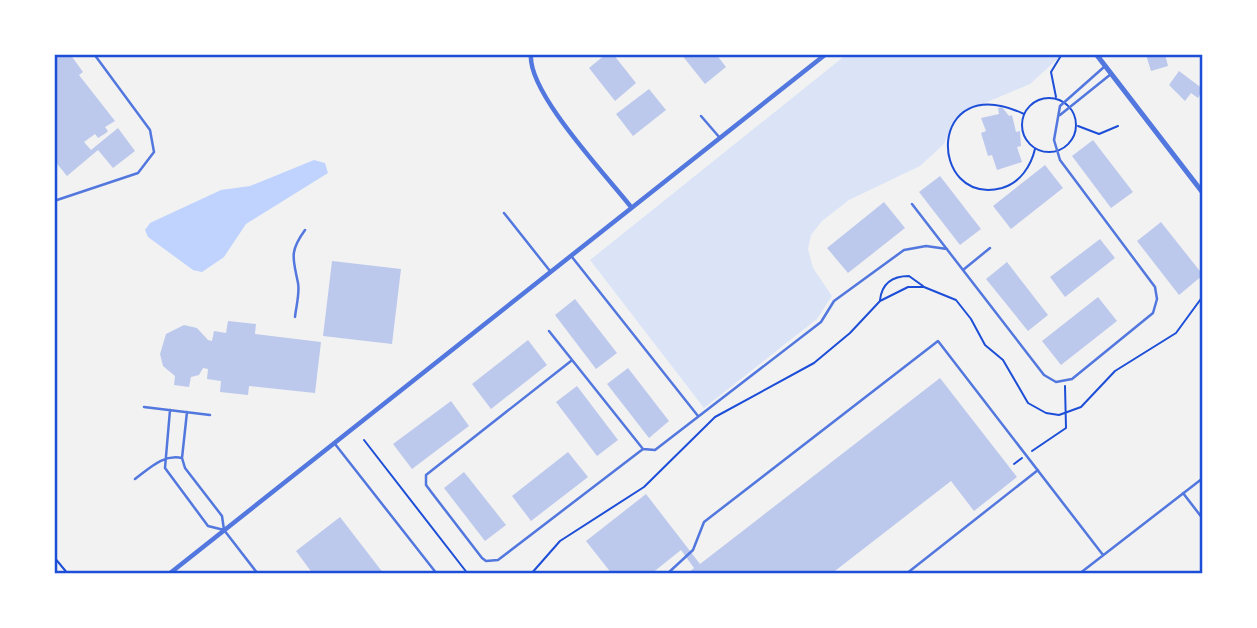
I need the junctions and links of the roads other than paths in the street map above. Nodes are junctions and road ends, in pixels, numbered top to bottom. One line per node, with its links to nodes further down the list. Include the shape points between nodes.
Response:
1 (94, 54): 11 (lane, via 150,130 154,152 138,173)
2 (531, 54): 13 (street, via 531,72 544,98)
3 (826, 54): 9 (street)
4 (1096, 54): 5 (street)
5 (1105, 66): 6 (street); 7 (lane, via 1067,98 1059,108)
6 (1111, 74): 7 (lane); 10 (street)
7 (1060, 115): 19 (lane, via 1054,140 1060,160 1155,287 1153,313 1063,382 1044,375)
8 (701, 116): 9 (lane)
9 (720, 138): 13 (street)
10 (1203, 193)
11 (55, 200)
12 (912, 204): 17 (lane)
13 (631, 207): 18 (street)
14 (504, 213): 20 (lane)
15 (305, 230): 21 (lane, via 293,254 299,285)
16 (990, 248): 19 (lane)
17 (947, 249): 19 (lane); 28 (lane, via 904,250 834,301 821,322)
18 (571, 255): 20 (street); 28 (lane)
19 (963, 270)
20 (550, 271): 29 (street)
21 (295, 317)
22 (549, 331): 23 (lane)
23 (572, 360): 30 (lane); 30 (lane, via 426,475 432,494 482,558 498,560)
24 (144, 407): 25 (lane)
25 (170, 410): 26 (lane); 31 (lane)
26 (187, 412): 27 (lane); 32 (lane)
27 (210, 415)
28 (698, 416): 30 (lane, via 655,450)
29 (334, 443): 38 (street); 42 (lane)
30 (643, 449)
31 (163, 458): 32 (lane); 35 (lane); 38 (lane, via 174,483 208,526)
32 (182, 458): 38 (lane, via 222,516)
33 (1038, 470): 39 (lane); 43 (lane, via 938,341 704,522 693,550); 44 (lane)
34 (1203, 478): 36 (lane)
35 (135, 479)
36 (1183, 493): 37 (lane); 39 (lane)
37 (1203, 519)
38 (224, 530): 40 (street); 41 (lane)
39 (1103, 555): 45 (lane)
40 (169, 574)
41 (258, 574)
42 (437, 574)
43 (667, 574)
44 (906, 574)
45 (1079, 574)

